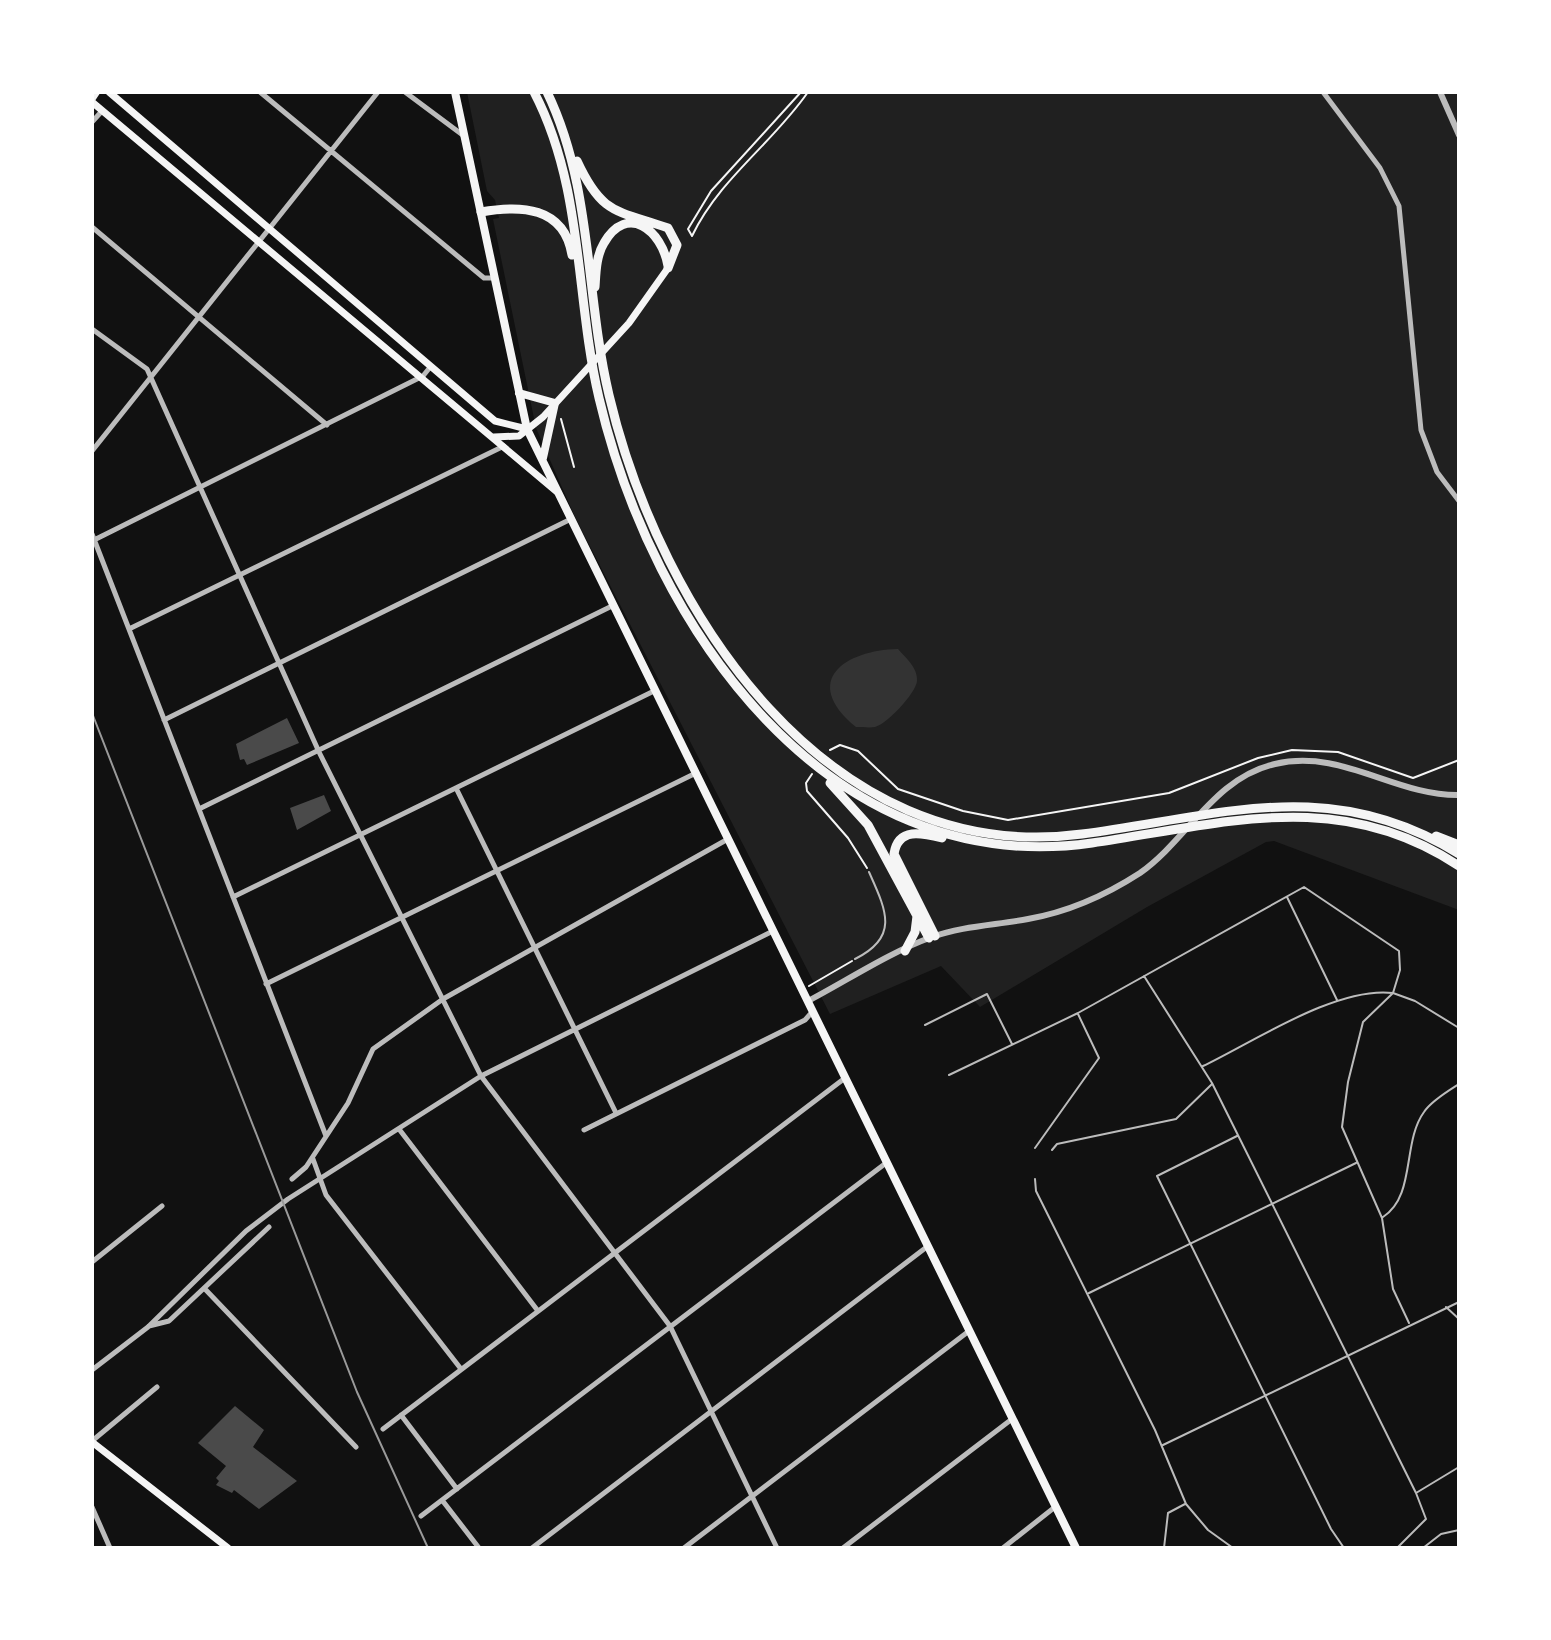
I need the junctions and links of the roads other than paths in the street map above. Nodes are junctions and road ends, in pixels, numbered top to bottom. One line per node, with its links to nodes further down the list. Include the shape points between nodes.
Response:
1 (96, 92): 11 (main road)
2 (109, 92): 20 (main road)
3 (260, 92): 17 (street)
4 (378, 92): 17 (street)
5 (405, 92): 16 (street)
6 (455, 92): 16 (main road)
7 (534, 92): 24 (highway, via 566,174)
8 (547, 92): 14 (highway)
9 (1323, 92): 44 (street, via 1380,168 1399,206 1421,430 1437,472)
10 (1440, 92): 15 (street)
11 (92, 100): 12 (main road)
12 (102, 111): 13 (street); 21 (main road)
13 (92, 122)
14 (565, 135): 22 (highway, via 588,186 602,203 675,235 677,245); 25 (highway, via 582,206)
15 (1459, 135)
16 (465, 137): 18 (main road)
17 (331, 151): 20 (street); 23 (street, via 484,278)
18 (481, 212): 23 (main road); 24 (highway, via 515,207 547,215 567,237)
19 (92, 227): 26 (street)
20 (270, 227): 21 (street); 29 (main road)
21 (259, 242): 26 (street); 30 (main road)
22 (668, 268): 25 (highway, via 652,230 637,225 618,229 599,254); 34 (main road, via 629,323)
23 (495, 278): 32 (main road)
24 (581, 288): 27 (highway)
25 (594, 306): 27 (highway)
26 (199, 317): 31 (street); 35 (street)
27 (590, 322): 33 (highway)
28 (92, 329): 31 (street)
29 (431, 366): 30 (street); 36 (main road, via 495,421)
30 (423, 376): 35 (street); 37 (main road)
31 (151, 377): 38 (street); 42 (street)
32 (519, 393): 34 (main road); 36 (main road)
33 (603, 393): 54 (highway, via 635,511 689,619 758,712); 59 (highway, via 659,542 696,611 745,682 828,763 894,803 984,831 1055,837)
34 (555, 403): 36 (main road); 41 (main road)
35 (327, 425): 42 (street)
36 (527, 429): 37 (main road, via 519,436); 41 (main road)
37 (493, 437): 39 (main road)
38 (94, 444): 40 (street)
39 (504, 446): 43 (main road); 47 (street)
40 (92, 451)
41 (543, 459): 43 (main road)
42 (201, 488): 46 (street); 47 (street)
43 (560, 495): 45 (main road)
44 (1459, 501)
45 (572, 519): 48 (main road); 50 (street)
46 (93, 537): 49 (street)
47 (242, 575): 49 (street); 50 (street)
48 (614, 605): 51 (main road); 53 (street)
49 (129, 629): 52 (street)
50 (280, 662): 52 (street); 53 (street)
51 (655, 690): 55 (main road); 56 (street)
52 (164, 720): 58 (street)
53 (319, 752): 58 (street); 61 (street)
54 (813, 770): 63 (highway, via 894,815); 72 (highway, via 865,820)
55 (696, 773): 62 (main road); 67 (street)
56 (456, 788): 61 (street); 67 (street)
57 (1459, 795): 74 (street, via 1431,794 1337,763 1275,764 1233,782 1163,854 1116,887 1059,912)
58 (199, 809): 70 (street)
59 (1215, 818): 60 (highway, via 1283,805 1317,806 1376,816); 63 (highway, via 1062,846); 66 (highway, via 1342,819 1401,835)
60 (1418, 832): 64 (highway); 65 (highway)
61 (361, 834): 70 (street); 71 (street)
62 (728, 839): 73 (main road); 75 (street)
63 (991, 843): 74 (highway, via 918,833 897,842 896,862)
64 (1459, 845)
65 (1459, 854)
66 (1459, 866)
67 (497, 871): 71 (street); 75 (street)
68 (869, 872): 77 (lane, via 885,910 886,928 875,948)
69 (1287, 896): 78 (lane); 80 (lane, via 1304,887 1399,951); 83 (lane)
70 (233, 897): 79 (street)
71 (404, 916): 79 (street); 82 (street)
72 (917, 916): 74 (highway); 76 (highway)
73 (773, 931): 81 (main road); 88 (street)
74 (932, 937): 76 (street)
75 (535, 948): 82 (street); 88 (street)
76 (905, 951): 81 (street)
77 (855, 959)
78 (1143, 975): 85 (lane); 90 (lane)
79 (266, 984): 100 (street)
80 (1393, 993): 83 (lane, via 1371,991); 87 (lane); 105 (lane, via 1363,1022 1348,1082 1342,1127)
81 (806, 997): 84 (main road)
82 (443, 999): 92 (street); 100 (street, via 373,1049)
83 (1337, 1000): 90 (lane)
84 (813, 1011): 93 (main road); 96 (street, via 805,1020)
85 (1078, 1013): 89 (lane); 101 (lane, via 1099,1058)
86 (925, 1025): 89 (lane, via 987,994)
87 (1459, 1028)
88 (574, 1029): 92 (street); 96 (street)
89 (1012, 1045): 91 (lane)
90 (1203, 1066): 94 (lane)
91 (949, 1075)
92 (481, 1076): 97 (street); 114 (street)
93 (845, 1078): 104 (main road); 114 (street)
94 (1212, 1083): 99 (lane); 102 (lane, via 1176,1119 1057,1144)
95 (1459, 1084): 110 (lane, via 1425,1110 1415,1129 1399,1202)
96 (616, 1113): 98 (street)
97 (399, 1129): 120 (street); 124 (street, via 246,1231)
98 (584, 1130)
99 (1239, 1135): 108 (lane); 112 (lane, via 1157,1176)
100 (326, 1136): 103 (street)
101 (1035, 1148)
102 (1052, 1150)
103 (313, 1158): 106 (street); 127 (street, via 326,1195)
104 (886, 1163): 113 (main road); 123 (street)
105 (1357, 1163): 108 (lane); 110 (lane)
106 (292, 1179)
107 (1035, 1179): 117 (lane, via 1036,1191)
108 (1272, 1202): 112 (lane); 126 (lane)
109 (162, 1206): 115 (street)
110 (1382, 1218): 122 (lane, via 1393,1289)
111 (269, 1227): 116 (street)
112 (1189, 1242): 117 (lane); 130 (lane)
113 (928, 1246): 125 (main road); 131 (street)
114 (615, 1253): 120 (street); 123 (street)
115 (92, 1262)
116 (204, 1288): 124 (street, via 169,1321); 137 (street)
117 (1088, 1293): 136 (lane)
118 (1459, 1302): 119 (lane)
119 (1445, 1307): 121 (lane); 122 (lane)
120 (538, 1311): 127 (street)
121 (1459, 1319)
122 (1409, 1323): 126 (lane)
123 (670, 1326): 131 (street); 139 (street)
124 (148, 1327): 128 (street)
125 (969, 1331): 133 (main road); 141 (street)
126 (1347, 1354): 130 (lane); 140 (lane)
127 (461, 1369): 132 (street)
128 (92, 1370)
129 (157, 1387): 135 (street)
130 (1264, 1394): 136 (lane); 159 (lane)
131 (711, 1413): 141 (street); 151 (street)
132 (401, 1415): 134 (street); 139 (street)
133 (1012, 1419): 145 (main road); 154 (street)
134 (383, 1429)
135 (92, 1442): 149 (main road)
136 (1162, 1445): 143 (lane)
137 (356, 1447)
138 (1459, 1467): 140 (lane)
139 (457, 1489): 142 (street)
140 (1416, 1493): 160 (lane, via 1426,1519)
141 (752, 1497): 152 (street); 153 (street)
142 (442, 1500): 146 (street); 150 (street)
143 (1186, 1504): 157 (lane, via 1168,1513); 158 (lane)
144 (92, 1507): 148 (street)
145 (1056, 1507): 155 (street); 156 (main road)
146 (421, 1516)
147 (1459, 1530): 161 (lane, via 1441,1534)
148 (110, 1548)
149 (228, 1548)
150 (479, 1548)
151 (532, 1548)
152 (684, 1548)
153 (777, 1548)
154 (843, 1548)
155 (1003, 1548)
156 (1076, 1548)
157 (1164, 1548)
158 (1233, 1548)
159 (1344, 1548)
160 (1397, 1548)
161 (1423, 1548)

